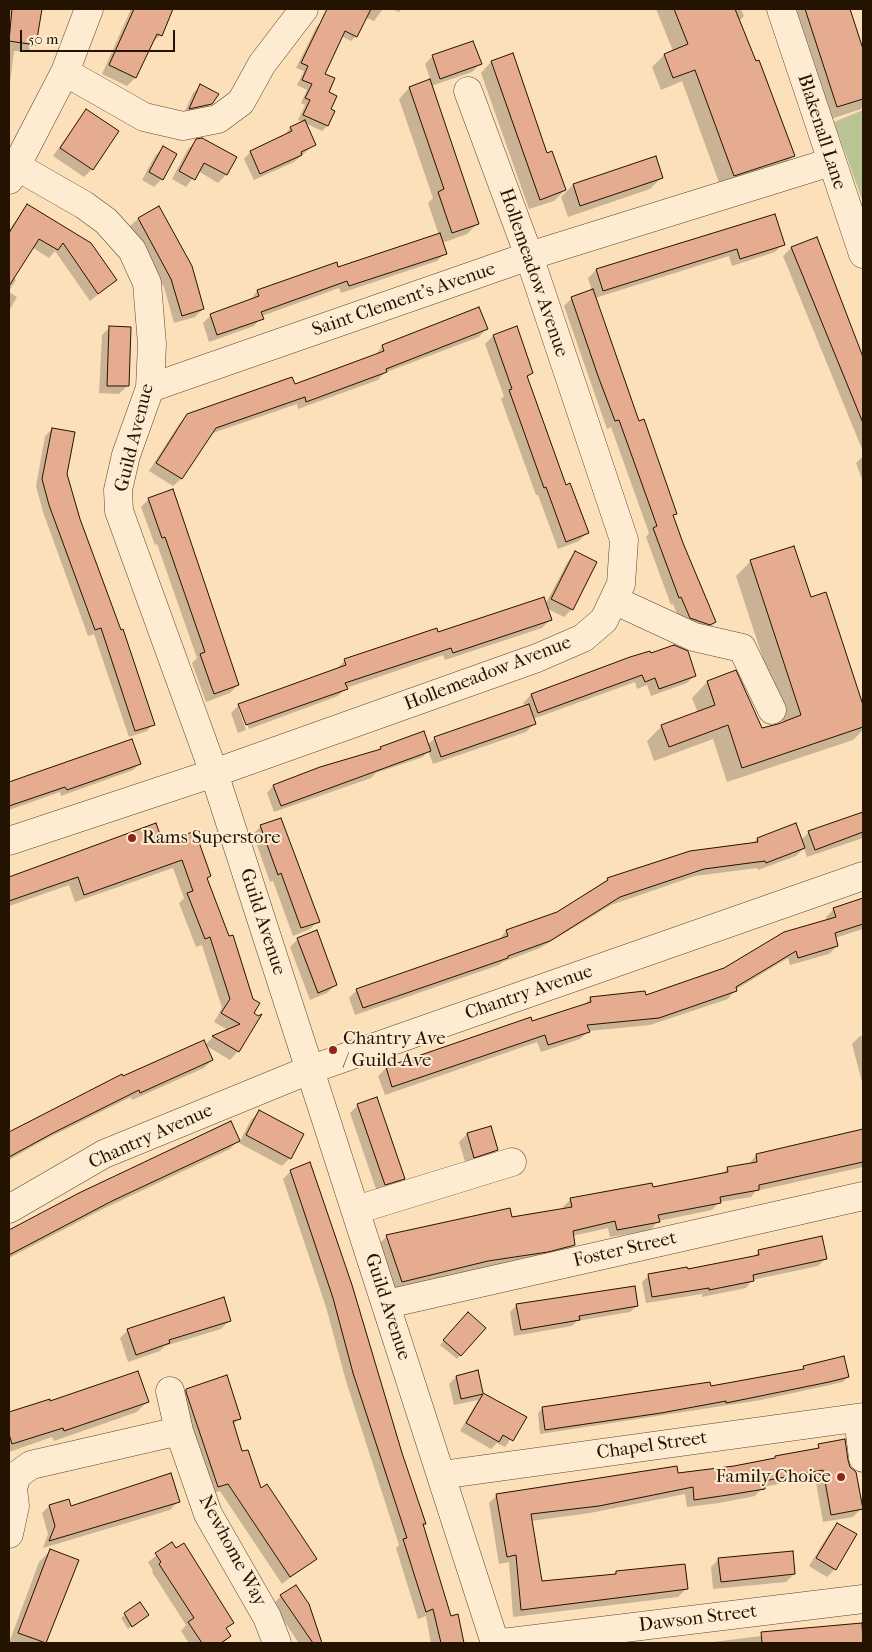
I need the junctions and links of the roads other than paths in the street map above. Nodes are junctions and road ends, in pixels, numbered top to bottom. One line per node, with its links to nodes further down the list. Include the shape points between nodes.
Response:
1 (89, 9): 4 (street)
2 (304, 9): 4 (street, via 262,64 241,102 218,118 183,126 144,117)
3 (781, 9): 6 (street, Blakenall Lane)
4 (65, 72): 7 (street)
5 (468, 92): 9 (street, Hollemeadow Avenue)
6 (831, 162): 8 (street, Blakenall Lane); 9 (street, Saint Clement's Avenue)
7 (13, 173): 10 (street, Guild Avenue, via 84,205 106,221 132,250 147,283 152,344)
8 (863, 254)
9 (529, 256): 10 (street, Saint Clement's Avenue); 11 (street, Hollemeadow Avenue, via 624,540 621,584)
10 (150, 388): 13 (street, Guild Avenue, via 126,455 118,490 119,511)
11 (614, 600): 12 (street, via 694,637 742,648); 13 (street, Hollemeadow Avenue, via 604,620 583,638 537,658)
12 (772, 710)
13 (214, 773): 14 (street, Hollemeadow Avenue); 16 (street, Guild Avenue)
14 (9, 841)
15 (863, 876): 16 (street, Chantry Avenue)
16 (309, 1070): 19 (street, Chantry Avenue, via 104,1154); 20 (street, Guild Avenue)
17 (512, 1162): 20 (street)
18 (863, 1196): 21 (street, Foster Street)
19 (9, 1208)
20 (356, 1210): 21 (street, Guild Avenue)
21 (387, 1304): 26 (street, Guild Avenue)
22 (170, 1391): 24 (street, Newhome Way)
23 (861, 1418): 25 (street); 26 (street, Chapel Street)
24 (179, 1430): 27 (street, via 31,1465 17,1475); 29 (street, Newhome Way, via 208,1514 267,1616)
25 (863, 1458)
26 (441, 1476): 30 (street, Guild Avenue)
27 (9, 1534)
28 (863, 1599): 31 (street, Dawson Street)
29 (277, 1643)
30 (495, 1643)
31 (502, 1643)

